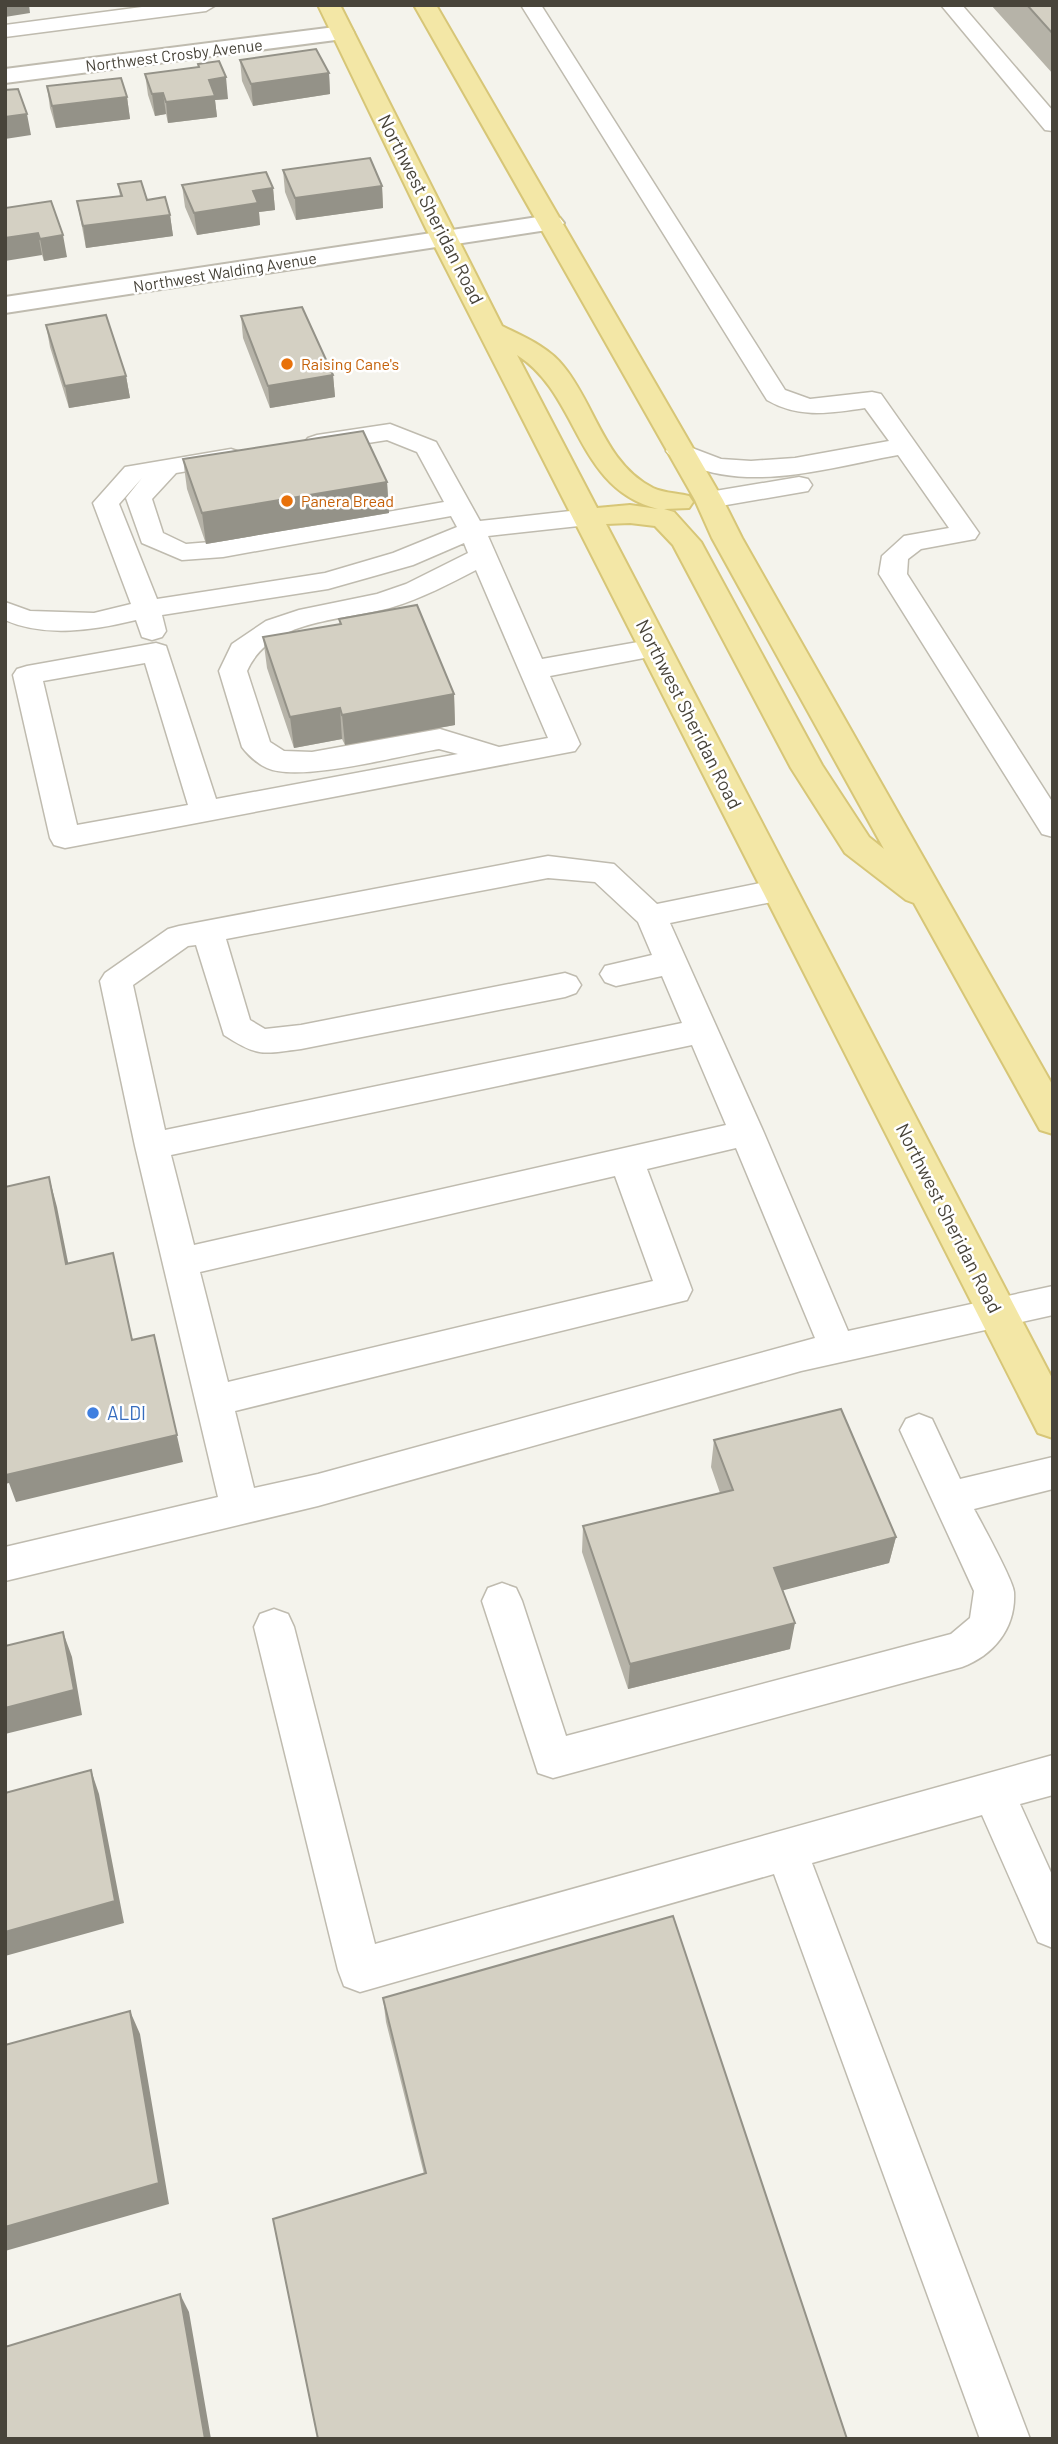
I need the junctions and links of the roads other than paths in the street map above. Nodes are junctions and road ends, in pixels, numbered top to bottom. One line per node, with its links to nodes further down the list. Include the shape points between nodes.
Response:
1 (206, 5): 6 (lane)
2 (329, 5): 8 (main road, Northwest Sheridan Road)
3 (425, 5): 11 (main road)
4 (531, 5): 18 (lane, via 776,395 788,404 810,409 872,399)
5 (951, 5): 10 (lane)
6 (94, 12): 7 (lane)
7 (5, 31)
8 (343, 33): 9 (street, Northwest Crosby Avenue); 12 (main road, Northwest Sheridan Road)
9 (5, 76)
10 (1053, 125)
11 (551, 223): 12 (street, Northwest Walding Avenue); 16 (main road)
12 (444, 239): 13 (street, Northwest Walding Avenue); 14 (main road, Northwest Sheridan Road)
13 (5, 305)
14 (492, 331): 20 (main road, via 531,352 555,373 598,452 634,490 663,502); 21 (main road, Northwest Sheridan Road)
15 (298, 446): 22 (lane, via 390,432 427,447)
16 (679, 451): 18 (lane, via 727,468 766,469); 20 (main road)
17 (259, 452): 19 (lane)
18 (912, 455): 20 (lane); 30 (lane, via 966,533 913,542 895,556 893,574)
19 (168, 467): 22 (lane, via 139,498 151,537 182,552); 23 (lane, via 134,472 106,503)
20 (709, 500): 32 (main road)
21 (588, 517): 22 (lane); 25 (main road, Northwest Sheridan Road); 32 (main road, via 630,514 664,518 686,542 800,757 857,845)
22 (472, 531): 23 (lane, via 403,559 328,581); 27 (lane); 28 (lane, via 451,575 405,594 276,627 242,650 233,670 257,747 277,761 312,762 440,739)
23 (147, 609): 24 (lane, via 94,622 26,619); 26 (lane)
24 (5, 610)
25 (655, 648): 27 (lane); 31 (main road, Northwest Sheridan Road)
26 (156, 652): 29 (lane); 29 (lane, via 27,676 65,838)
27 (533, 670): 28 (lane, via 565,744)
28 (502, 757): 29 (lane)
29 (205, 811)
30 (1053, 827)
31 (780, 890): 33 (lane); 45 (main road, Northwest Sheridan Road)
32 (931, 901): 39 (main road)
33 (651, 916): 34 (lane, via 603,872 548,867); 35 (lane)
34 (208, 932): 37 (lane, via 236,1027 260,1042); 41 (lane, via 179,937 116,981)
35 (671, 963): 36 (lane); 38 (lane)
36 (616, 974)
37 (565, 985)
38 (702, 1031): 40 (lane); 41 (lane)
39 (1053, 1120)
40 (747, 1133): 42 (lane); 46 (lane)
41 (152, 1146): 43 (lane)
42 (626, 1160): 43 (lane); 47 (lane, via 674,1290)
43 (181, 1262): 47 (lane)
44 (1053, 1300): 45 (lane)
45 (997, 1312): 46 (lane); 48 (main road, Northwest Sheridan Road)
46 (837, 1348): 52 (lane)
47 (214, 1401): 52 (lane)
48 (1053, 1421)
49 (919, 1430): 51 (lane)
50 (1053, 1473): 51 (lane)
51 (950, 1498): 54 (lane, via 994,1591 988,1627 962,1649 553,1759)
52 (240, 1508): 53 (lane)
53 (5, 1564)
54 (502, 1601)
55 (274, 1627): 58 (lane, via 360,1970)
56 (1053, 1775): 57 (lane)
57 (993, 1792): 58 (lane); 59 (lane)
58 (786, 1850): 60 (lane)
59 (1053, 1927)
60 (1005, 2439)

